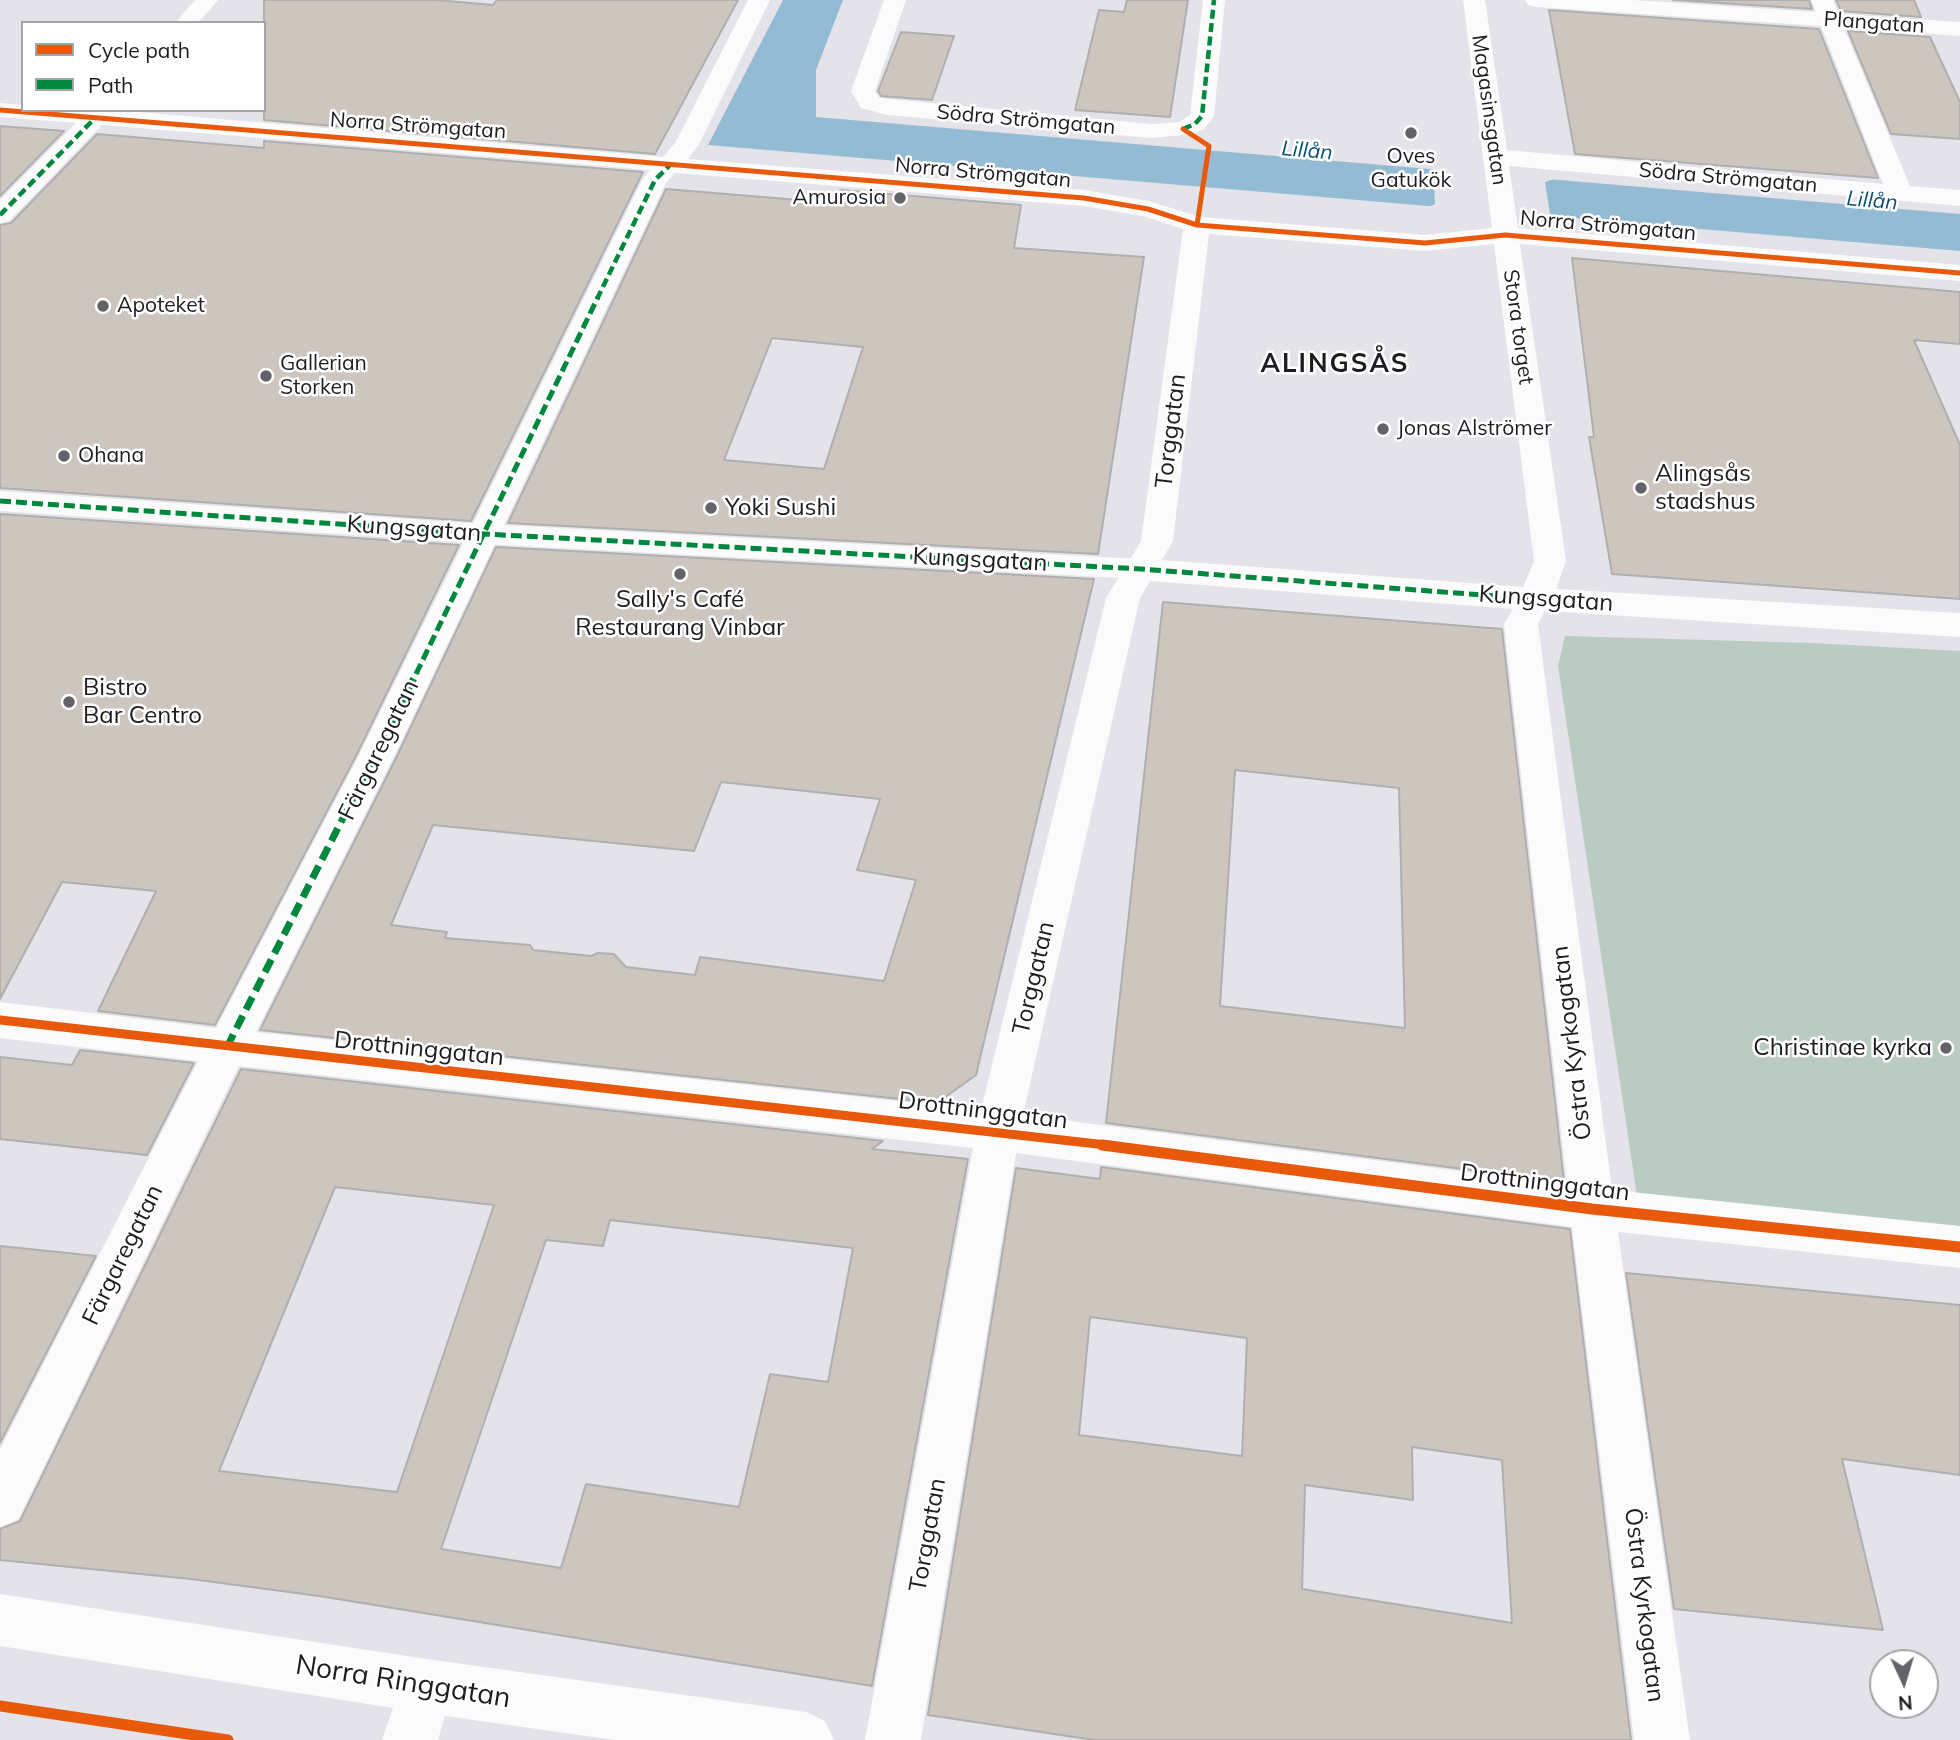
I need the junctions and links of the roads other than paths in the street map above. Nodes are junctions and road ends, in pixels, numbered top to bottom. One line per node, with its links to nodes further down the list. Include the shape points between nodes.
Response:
1 (207, 0): 8 (street)
2 (759, 0): 15 (street, Färgaregatan, via 686,146)
3 (895, 0): 4 (street, Södra Strömgatan, via 863,91 869,103 1152,131 1183,129 1202,116)
4 (1214, 0)
5 (1474, 0): 14 (street, Magasinsgatan)
6 (1536, 0): 7 (street, Plangatan)
7 (1825, 10): 9 (street, Plangatan); 16 (street)
8 (188, 21)
9 (1960, 29)
10 (0, 110): 11 (street, Norra Strömgatan)
11 (21, 111)
12 (50, 112): 13 (street, Norra Strömgatan)
13 (99, 114): 15 (street, Norra Strömgatan); 18 (street)
14 (1496, 163): 16 (street, Södra Strömgatan); 20 (street, Magasinsgatan)
15 (670, 165): 19 (street, Norra Strömgatan, via 1084,198 1148,209); 23 (street, Färgaregatan, via 655,180)
16 (1900, 193): 17 (street, Södra Strömgatan)
17 (1960, 198)
18 (0, 215)
19 (1198, 225): 20 (street, Norra Strömgatan, via 1425,243); 24 (street, Torggatan, via 1157,541)
20 (1505, 227): 21 (street, Norra Strömgatan); 25 (street, Stora torget, via 1549,561)
21 (1960, 273)
22 (0, 501): 23 (street, Kungsgatan)
23 (484, 534): 24 (street, Kungsgatan); 28 (street, Färgaregatan)
24 (1142, 569): 25 (street, Kungsgatan); 29 (street, Torggatan, via 1123,598)
25 (1535, 599): 26 (street, Kungsgatan); 30 (street, Östra Kyrkogatan, via 1521,624)
26 (1960, 625)
27 (0, 1020): 28 (street, Drottninggatan)
28 (227, 1047): 29 (street, Drottninggatan); 32 (street, Färgaregatan)
29 (998, 1131): 30 (street, Drottninggatan); 37 (street, Torggatan)
30 (1592, 1209): 31 (street, Drottninggatan); 38 (street, Östra Kyrkogatan)
31 (1960, 1247)
32 (0, 1502)
33 (0, 1620): 34 (street, Norra Ringgatan)
34 (427, 1686): 35 (street); 36 (street, Norra Ringgatan)
35 (410, 1740)
36 (806, 1740)
37 (893, 1740)
38 (1662, 1740)

